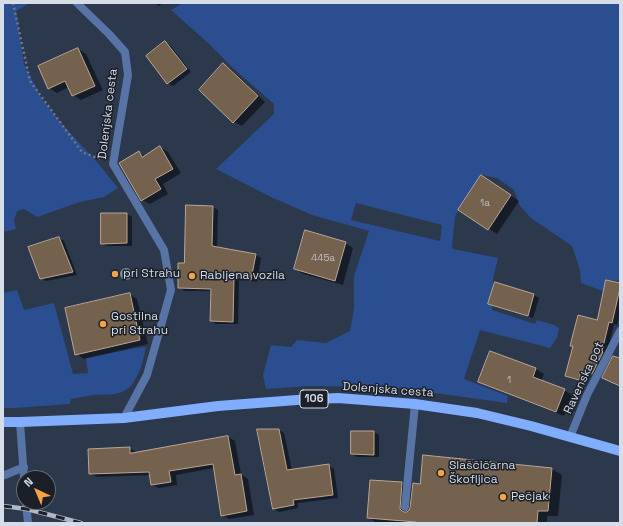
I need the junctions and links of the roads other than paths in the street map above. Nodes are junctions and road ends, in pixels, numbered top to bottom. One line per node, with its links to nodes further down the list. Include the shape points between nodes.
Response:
1 (77, 3): 4 (street, Dolenjska cesta, via 125,52 128,75 113,164 164,250 171,290 147,375)
2 (620, 331): 7 (street, Ravenska pot, via 587,395)
3 (415, 404): 4 (main road, Dolenjska cesta / 106, via 338,398 218,406); 7 (main road, Dolenjska cesta / 106, via 477,413); 11 (street)
4 (124, 418): 6 (main road, Dolenjska cesta / 106)
5 (3, 422): 6 (main road, Dolenjska cesta / 106)
6 (20, 422): 9 (street)
7 (570, 437): 8 (main road, Dolenjska cesta / 106)
8 (620, 451)
9 (24, 467): 10 (street)
10 (5, 475)
11 (405, 507)
12 (27, 510): 13 (street)
13 (28, 523)

